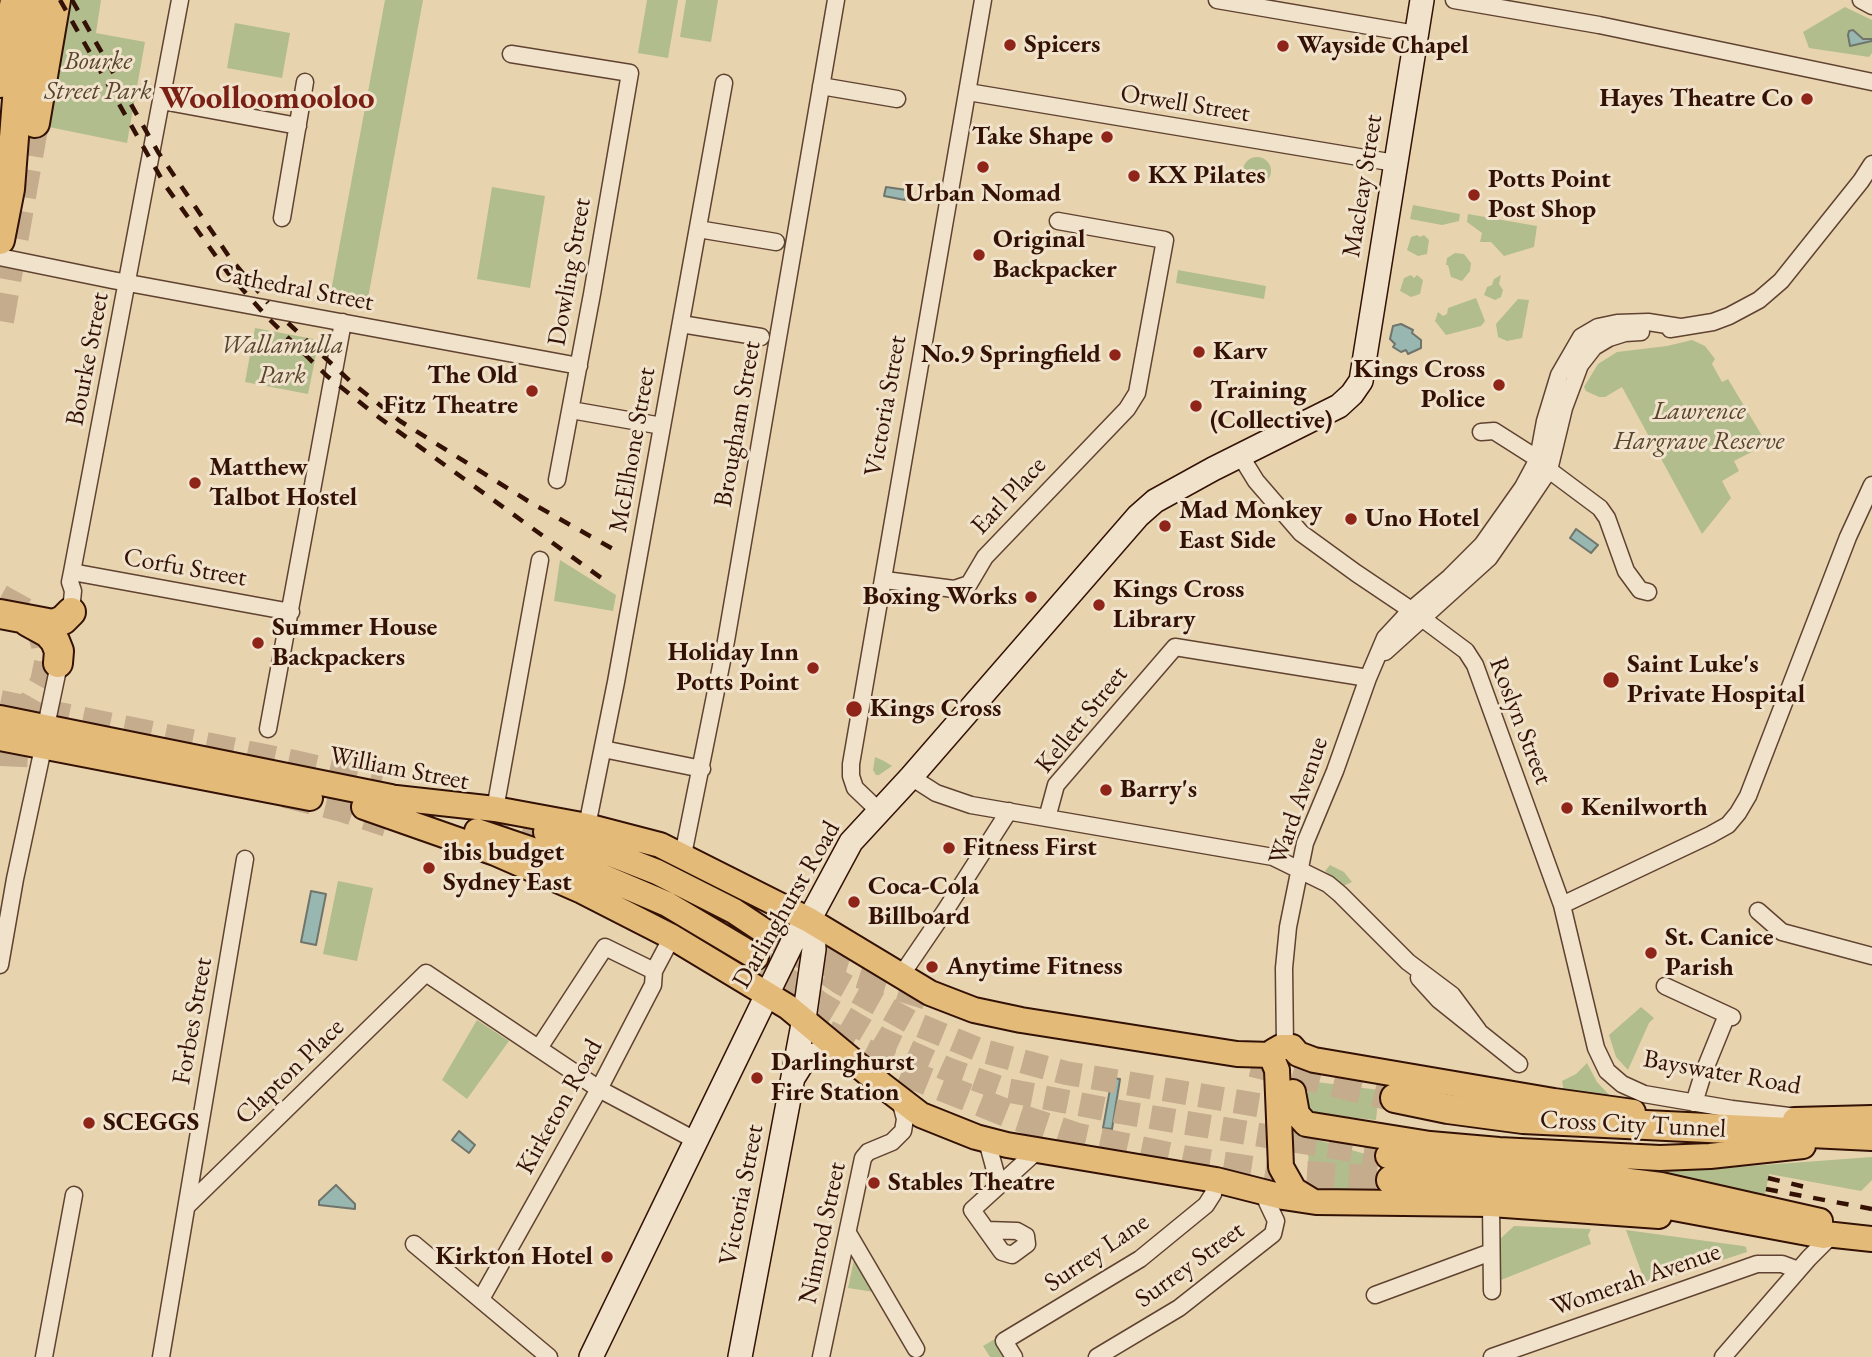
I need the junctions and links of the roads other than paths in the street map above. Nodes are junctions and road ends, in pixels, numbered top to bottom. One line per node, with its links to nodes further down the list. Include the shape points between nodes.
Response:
1 (15, 0): 16 (highway)
2 (37, 0): 29 (highway, via 17,99 10,189)
3 (56, 0): 22 (highway)
4 (180, 0): 21 (street, Bourke Street)
5 (836, 0): 18 (street, Brougham Street)
6 (984, 0): 19 (street, Victoria Street)
7 (1217, 0): 12 (street)
8 (1422, 0): 12 (street, Macleay Street)
9 (1454, 0): 15 (street)
10 (1861, 0): 11 (street)
11 (1872, 6)
12 (1416, 34): 24 (street, Macleay Street)
13 (510, 54): 37 (street, Dowling Street, via 630,73)
14 (305, 82): 23 (street)
15 (1872, 82)
16 (0, 83)
17 (724, 83): 28 (street, McElhone Street)
18 (821, 86): 20 (street); 61 (street, Brougham Street)
19 (968, 92): 24 (street, Orwell Street); 48 (street, Victoria Street)
20 (897, 99)
21 (162, 101): 23 (street); 32 (street, Bourke Street)
22 (35, 123)
23 (298, 126): 26 (street)
24 (1395, 163): 38 (street, Macleay Street)
25 (1872, 164): 35 (street, via 1781,281 1759,300 1729,316)
26 (282, 218)
27 (1058, 221): 48 (street, Earl Place, via 1165,240 1137,393 1127,409 985,557 969,584 954,589)
28 (698, 229): 30 (street); 34 (street, McElhone Street)
29 (0, 240)
30 (776, 242)
31 (0, 257): 32 (street, Cathedral Street)
32 (127, 283): 33 (street, Cathedral Street); 47 (street, Bourke Street)
33 (343, 322): 37 (street, Cathedral Street); 51 (street)
34 (681, 324): 36 (street); 40 (street, McElhone Street)
35 (1680, 327): 43 (street, Ward Avenue, via 1625,333 1594,347 1580,365); 43 (street, Ward Avenue, via 1617,323 1581,337 1559,375 1545,421)
36 (761, 337)
37 (579, 366): 39 (street, Dowling Street)
38 (1361, 381): 42 (street, Darlinghurst Road, via 1339,406)
39 (571, 410): 40 (street); 44 (street, Dowling Street)
40 (662, 426): 60 (street, McElhone Street)
41 (1481, 432): 43 (street, via 1494,431)
42 (1240, 456): 52 (street, Roslyn Street, via 1301,533); 62 (street, Darlinghurst Road, via 1175,489 1139,516)
43 (1543, 465): 49 (street, via 1600,508 1626,571 1640,590); 52 (street, Ward Avenue, via 1482,545)
44 (558, 480)
45 (1872, 485): 73 (street, via 1738,813 1710,835)
46 (540, 560): 65 (street)
47 (72, 572): 50 (street, Bourke Street); 51 (street, Corfu Street)
48 (885, 580): 66 (street, Victoria Street, via 851,770 855,788)
49 (1648, 592)
50 (72, 602): 53 (highway, via 57,624); 54 (street, Bourke Street)
51 (291, 612): 57 (street)
52 (1416, 614): 55 (street, Ward Avenue, via 1385,638); 73 (street, Roslyn Street, via 1466,651 1475,665)
53 (12, 617): 54 (highway, via 55,640)
54 (58, 663): 58 (street, Bourke Street)
55 (1368, 678): 68 (street, Kellett Street, via 1175,647 1056,785); 72 (street, Ward Avenue)
56 (0, 718): 58 (main road, William Street)
57 (268, 729)
58 (45, 737): 59 (main road, William Street); 63 (main road, William Street); 64 (main road, William Street, via 107,760); 80 (street, Bourke Street)
59 (0, 738)
60 (603, 749): 61 (street); 69 (street, McElhone Street)
61 (702, 769): 70 (street, Brougham Street)
62 (911, 777): 66 (street, Darlinghurst Road); 67 (street, via 944,797)
63 (396, 798): 65 (main road); 76 (main road, William Street, via 528,827 601,849 695,891)
64 (363, 807): 77 (main road, via 495,853); 79 (main road, William Street, via 468,828 560,859 667,904)
65 (495, 809): 69 (main road)
66 (878, 810): 75 (street, Darlinghurst Road, via 842,857)
67 (1009, 811): 68 (street); 82 (street)
68 (1047, 818): 72 (street, via 1273,857)
69 (587, 826): 70 (main road)
70 (683, 855): 75 (main road)
71 (245, 859): 109 (street, Forbes Street)
72 (1299, 870): 88 (street, Ward Avenue, via 1284,968); 89 (street, via 1340,894 1408,962 1452,995 1478,1030)
73 (1562, 905): 85 (street, Roslyn Street)
74 (1758, 911): 78 (street, via 1782,932)
75 (811, 927): 82 (main road); 84 (street, Darlinghurst Road, via 796,935); 86 (street, Victoria Street, via 814,949)
76 (767, 933)
77 (671, 937): 81 (street, Kirketon Road); 84 (main road)
78 (1872, 956)
79 (756, 957)
80 (0, 965)
81 (654, 971): 87 (street, via 605,947); 92 (street, Kirketon Road, via 653,985)
82 (900, 977): 88 (main road, via 950,1002 996,1016)
83 (1665, 986): 94 (street, via 1730,1016)
84 (775, 998): 86 (main road); 99 (street, Darlinghurst Road)
85 (1588, 1018): 94 (street, Bayswater Road, via 1598,1055 1614,1079 1644,1094)
86 (804, 1019): 90 (main road); 91 (street, Victoria Street)
87 (539, 1048): 92 (street); 109 (street, Clapton Place, via 426,973)
88 (1287, 1064): 97 (main road, via 1328,1063 1623,1112); 101 (main road, via 1297,1114 1306,1124 1430,1144 1660,1158); 106 (main road, via 1280,1157 1283,1172); 106 (main road, via 1294,1171)
89 (1519, 1064)
90 (860, 1067): 91 (street, via 821,1054 803,1062); 93 (main road)
91 (793, 1078): 125 (street, Victoria Street)
92 (599, 1089): 99 (street); 119 (street, Kirketon Road)
93 (900, 1100): 100 (main road, via 939,1124); 111 (street, Nimrod Street, via 903,1131 864,1157)
94 (1694, 1103): 97 (street, Bayswater Road)
95 (1392, 1112): 98 (highway, Cross City Tunnel, via 1448,1109 1523,1119); 101 (main road, via 1630,1144)
96 (1872, 1118): 97 (main road)
97 (1847, 1119)
98 (1872, 1137): 101 (main road)
99 (695, 1140): 124 (street, Darlinghurst Road)
100 (987, 1140): 102 (main road); 105 (street)
101 (1804, 1146)
102 (1038, 1150): 104 (main road); 105 (street)
103 (1390, 1168): 112 (highway, via 1658,1203); 113 (main road, via 1574,1174 1661,1185)
104 (1216, 1180): 106 (main road); 127 (street, Surrey Lane, via 1206,1205 1140,1259 1004,1341)
105 (999, 1185): 110 (street, via 972,1210)
106 (1278, 1188): 108 (main road, via 1316,1202); 128 (street, Surrey Street, via 1267,1202 1276,1221 1273,1234 1179,1308)
107 (74, 1195): 121 (street)
108 (1491, 1204): 112 (main road, via 1633,1213); 115 (street)
109 (187, 1206): 122 (street, Forbes Street)
110 (987, 1230)
111 (848, 1233): 120 (street); 126 (street, Nimrod Street)
112 (1828, 1234): 113 (main road); 116 (street)
113 (1872, 1236)
114 (414, 1244): 119 (street)
115 (1491, 1252): 117 (street); 118 (street)
116 (1798, 1270): 129 (street, Womerah Avenue, via 1782,1264 1758,1264); 130 (street)
117 (1492, 1291)
118 (1375, 1295)
119 (481, 1298): 123 (street)
120 (916, 1349)
121 (44, 1357)
122 (160, 1357)
123 (549, 1357)
124 (591, 1357)
125 (740, 1357)
126 (821, 1357)
127 (1014, 1357)
128 (1097, 1357)
129 (1492, 1357)
130 (1723, 1357)

